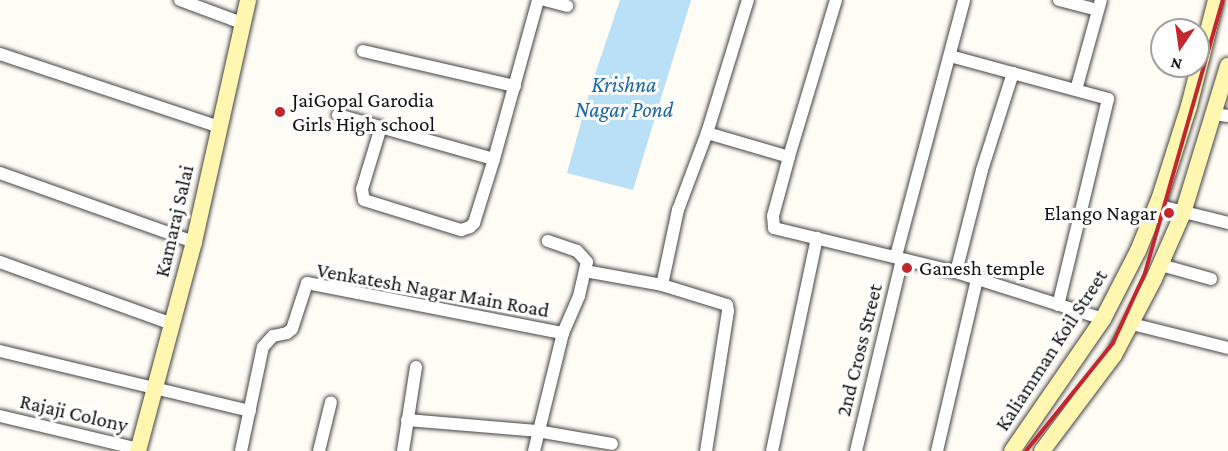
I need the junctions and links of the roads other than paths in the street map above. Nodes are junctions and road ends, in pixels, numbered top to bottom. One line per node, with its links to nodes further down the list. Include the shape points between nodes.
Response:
1 (180, 0): 12 (street)
2 (248, 0): 12 (main road, Kamaraj Salai)
3 (538, 0): 18 (street)
4 (545, 0): 11 (street)
5 (748, 0): 24 (street)
6 (836, 0): 25 (street)
7 (964, 0): 15 (street, 2nd Cross Street)
8 (1059, 0): 10 (street)
9 (1216, 0): 28 (main road, Kaliamman Koil Street, via 1189,106)
10 (1099, 5): 19 (street)
11 (567, 6)
12 (242, 23): 23 (main road, Kamaraj Salai)
13 (363, 51): 18 (street)
14 (0, 54): 23 (street)
15 (950, 56): 17 (street); 34 (street, 2nd Cross Street)
16 (1228, 66): 21 (main road)
17 (1013, 73): 19 (street); 38 (street, via 982,170)
18 (515, 86): 26 (street)
19 (1076, 90): 42 (street, via 1105,97 1108,106)
20 (339, 115): 22 (street)
21 (1222, 115): 29 (main road)
22 (381, 127): 26 (street); 26 (street, via 362,189 364,200 461,230 474,223)
23 (219, 128): 33 (main road, Kamaraj Salai)
24 (707, 133): 25 (street); 41 (street, via 678,210)
25 (789, 157): 31 (street, via 773,216 774,228)
26 (494, 159)
27 (0, 173): 33 (street)
28 (1156, 205): 29 (street); 43 (main road, Kaliamman Koil Street)
29 (1183, 213): 30 (street); 36 (main road)
30 (1228, 223)
31 (817, 238): 34 (street); 63 (street)
32 (548, 241): 37 (street, via 582,254 587,262)
33 (194, 242): 44 (main road, Kamaraj Salai)
34 (899, 257): 38 (street); 64 (street, 2nd Cross Street)
35 (0, 262): 44 (street)
36 (1161, 265): 40 (street); 45 (main road)
37 (585, 271): 41 (street); 46 (street, Venkatesh Nagar Main Road)
38 (956, 272): 39 (street)
39 (977, 279): 42 (street); 65 (street)
40 (1211, 279)
41 (662, 285): 62 (street, via 720,301 728,308)
42 (1058, 304): 43 (street)
43 (1103, 320): 66 (main road, Kaliamman Koil Street)
44 (172, 324): 50 (main road, Kamaraj Salai)
45 (1132, 324): 47 (street); 67 (main road, via 1093,385)
46 (563, 333): 52 (street, Venkatesh Nagar Main Road, via 307,283 292,329 273,336 263,347); 55 (street)
47 (1228, 348)
48 (0, 351): 50 (street)
49 (416, 367): 54 (street)
50 (157, 389): 52 (street); 57 (main road, Kamaraj Salai)
51 (331, 402): 59 (street)
52 (250, 411): 58 (street, Venkatesh Nagar Main Road)
53 (0, 416): 57 (street, Rajaji Colony)
54 (407, 420): 55 (street); 60 (street)
55 (537, 431): 56 (street); 61 (street)
56 (612, 444)
57 (139, 450)
58 (241, 451)
59 (319, 451)
60 (403, 451)
61 (534, 451)
62 (706, 451)
63 (772, 451)
64 (856, 451)
65 (937, 451)
66 (1012, 451)
67 (1042, 451)

